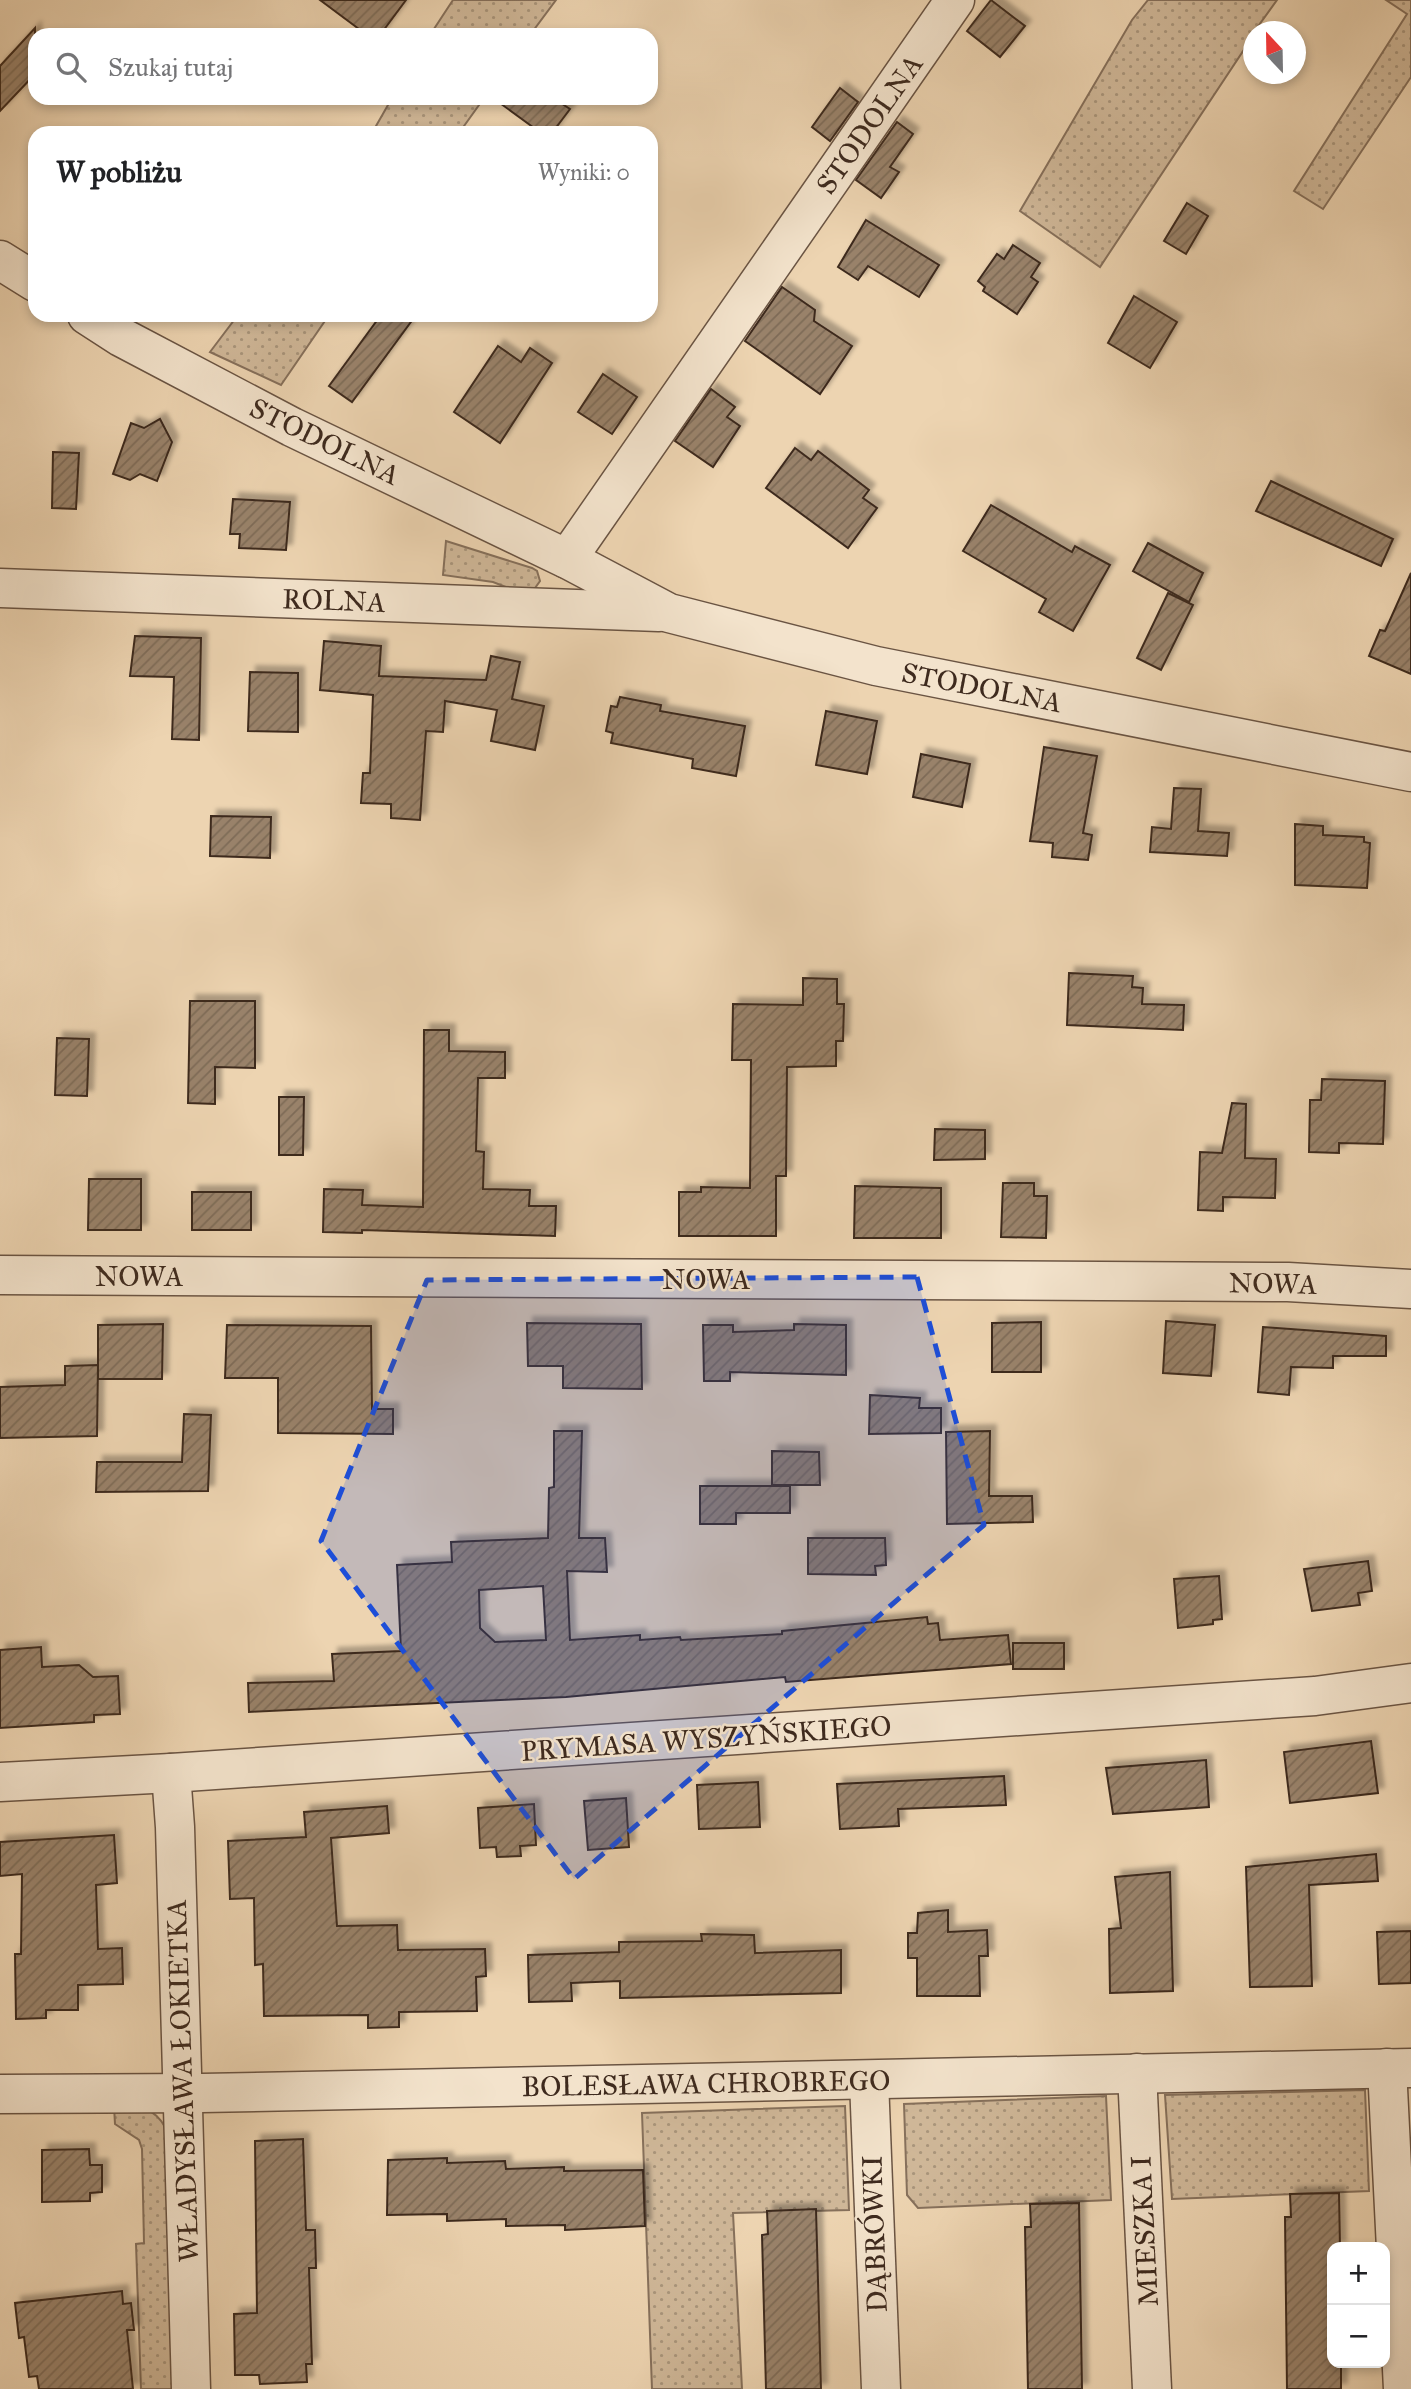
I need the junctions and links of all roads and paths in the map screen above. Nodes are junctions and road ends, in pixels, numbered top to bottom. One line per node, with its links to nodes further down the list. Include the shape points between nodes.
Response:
1 (955, 0): 5 (street, STODOLNA)
2 (0, 260): 3 (street)
3 (28, 278)
4 (98, 322): 5 (street, STODOLNA, via 292,427)
5 (567, 559): 7 (street, STODOLNA)
6 (0, 588): 7 (street, ROLNA)
7 (668, 613): 8 (street, STODOLNA, via 876,666)
8 (1411, 772)
9 (0, 1275): 10 (street, NOWA, via 1288,1282)
10 (1411, 1289)
11 (1411, 1683): 12 (street, PRYMASA WYSZYŃSKIEGO, via 1315,1696)
12 (171, 1773): 13 (street, PRYMASA WYSZYŃSKIEGO); 17 (street, WŁADYSŁAWA ŁOKIETKA)
13 (0, 1782)
14 (1399, 2068): 15 (street, BOLESŁAWA CHROBREGO); 22 (street)
15 (1137, 2073): 16 (street, BOLESŁAWA CHROBREGO); 21 (street, MIESZKA I)
16 (869, 2080): 17 (street, BOLESŁAWA CHROBREGO); 20 (street, DĄBRÓWKI)
17 (181, 2093): 18 (street, BOLESŁAWA CHROBREGO); 19 (street, WŁADYSŁAWA ŁOKIETKA)
18 (0, 2094)
19 (191, 2389)
20 (881, 2389)
21 (1152, 2389)
22 (1403, 2389)

